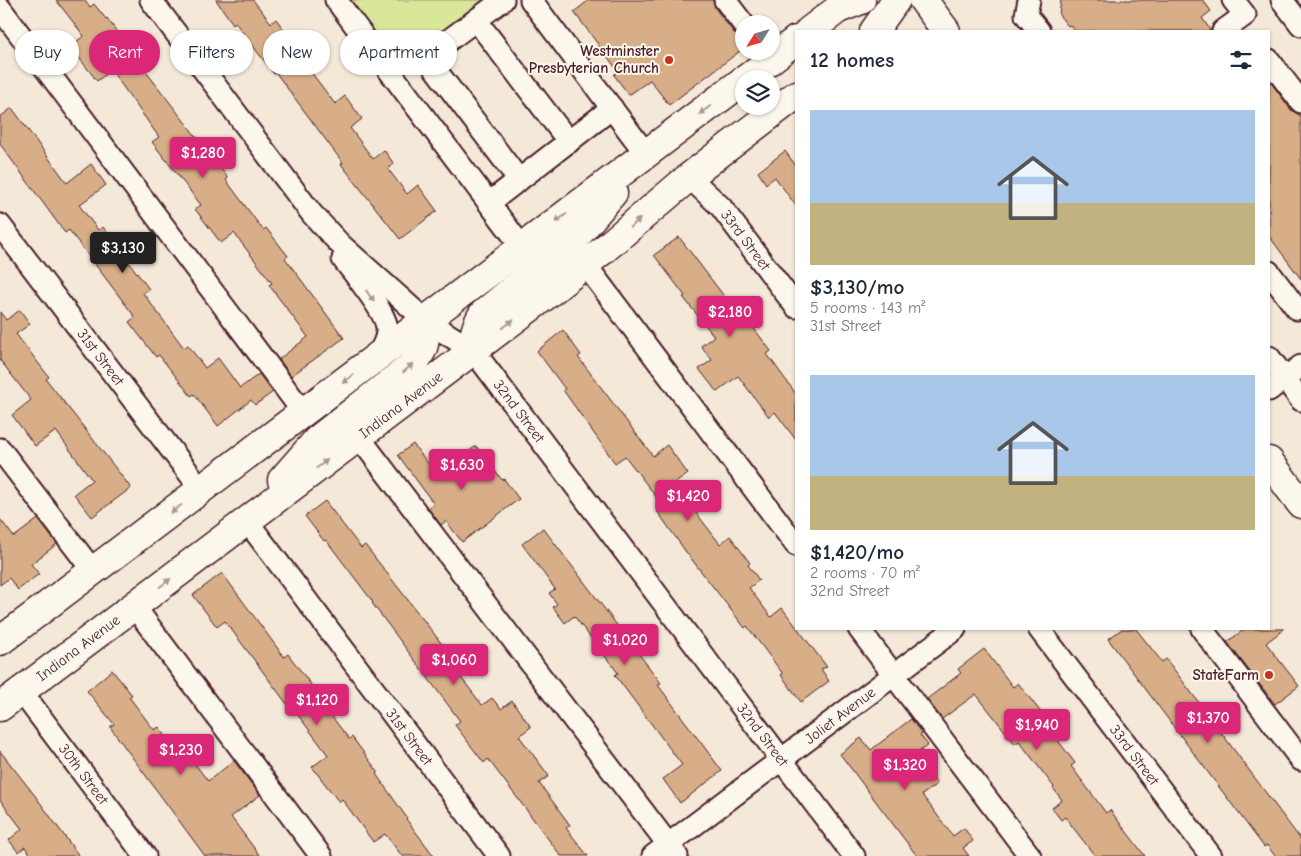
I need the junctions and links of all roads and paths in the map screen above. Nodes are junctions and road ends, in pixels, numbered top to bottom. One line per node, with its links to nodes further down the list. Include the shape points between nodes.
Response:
1 (151, 0): 33 (street, 32nd Street)
2 (336, 0): 32 (street)
3 (502, 0): 13 (street)
4 (531, 0): 27 (street)
5 (725, 0): 12 (street)
6 (861, 0): 15 (main road, via 838,9)
7 (896, 0): 16 (main road)
8 (922, 0): 17 (main road)
9 (1029, 0): 18 (street, via 1026,15)
10 (1282, 0): 14 (street)
11 (0, 8): 46 (street)
12 (737, 15)
13 (476, 20): 28 (street); 31 (street, via 426,57)
14 (1301, 25)
15 (809, 30)
16 (875, 30)
17 (945, 30)
18 (1038, 30)
19 (795, 41): 20 (main road)
20 (780, 49)
21 (763, 60): 23 (main road)
22 (1270, 61): 26 (street)
23 (754, 70)
24 (735, 87): 29 (main road, one-way to 29)
25 (795, 96): 30 (main road, Indiana Avenue)
26 (1301, 102)
27 (612, 108): 28 (street); 29 (street)
28 (569, 142): 31 (street)
29 (646, 154): 35 (main road, one-way to 35); 41 (main road, via 575,238 483,314 474,333)
30 (689, 177): 36 (main road, Indiana Avenue, one-way to 30); 38 (street, 33rd Street, via 721,207)
31 (520, 180): 32 (street)
32 (489, 204): 35 (street)
33 (312, 214): 40 (street, 32nd Street, via 340,244); 42 (street, one-way to 42, via 384,317 388,330)
34 (0, 225): 50 (street, 31st Street)
35 (522, 247): 40 (main road)
36 (585, 264): 41 (main road, Indiana Avenue, one-way to 36); 53 (street)
37 (1270, 273): 39 (street)
38 (795, 306)
39 (1300, 310)
40 (426, 321): 41 (street, 32nd Street); 42 (main road); 52 (main road, one-way to 40, via 317,440 421,355 425,345)
41 (473, 350): 47 (main road, Indiana Avenue); 63 (street, 32nd Street)
42 (378, 356): 46 (main road, one-way to 46)
43 (1270, 358): 44 (street)
44 (1285, 378): 45 (street)
45 (1301, 400)
46 (303, 412): 50 (main road)
47 (359, 437): 52 (main road, Indiana Avenue, one-way to 47); 65 (street)
48 (0, 449): 54 (street)
49 (1270, 462): 51 (main road)
50 (201, 489): 54 (main road, one-way to 54)
51 (1301, 504)
52 (247, 521): 55 (main road, Indiana Avenue, one-way to 52); 68 (street, 31st Street)
53 (795, 544)
54 (93, 571): 60 (main road)
55 (134, 606): 62 (main road, Indiana Avenue); 67 (street)
56 (860, 630): 61 (street)
57 (954, 630): 61 (street, Joliet Avenue)
58 (1040, 630): 71 (street, 33rd Street)
59 (1203, 630): 64 (street)
60 (0, 641)
61 (894, 675): 63 (street, Joliet Avenue); 70 (street)
62 (11, 699): 66 (street, 30th Street)
63 (782, 760): 65 (street, Joliet Avenue); 69 (street, 32nd Street)
64 (1301, 760)
65 (666, 852)
66 (145, 856)
67 (321, 856)
68 (500, 856)
69 (854, 856)
70 (1030, 856)
71 (1211, 856)

